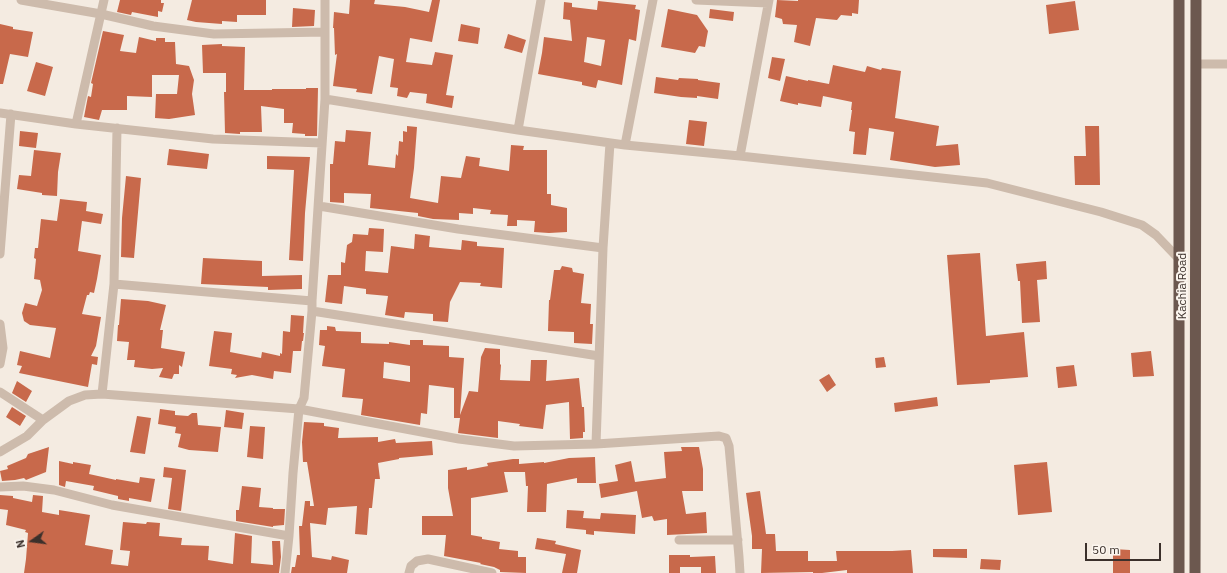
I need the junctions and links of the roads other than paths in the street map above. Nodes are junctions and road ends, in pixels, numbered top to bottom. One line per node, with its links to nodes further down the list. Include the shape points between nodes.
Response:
1 (21, 0): 10 (street)
2 (104, 0): 10 (street)
3 (325, 0): 11 (street)
4 (540, 0): 19 (street)
5 (654, 0): 22 (street)
6 (696, 0): 9 (street)
7 (1179, 0): 27 (highway, Kachia Road)
8 (1196, 0): 12 (highway, Kachia Road)
9 (769, 2): 23 (street)
10 (101, 14): 11 (street, via 153,26 214,34); 17 (street)
11 (325, 32): 14 (street)
12 (1196, 64): 13 (street); 49 (highway, Kachia Road)
13 (1227, 64)
14 (325, 99): 19 (street); 20 (street)
15 (0, 112): 16 (street)
16 (12, 114): 17 (street); 26 (street)
17 (76, 124): 18 (street)
18 (117, 128): 20 (street, via 213,139); 28 (street)
19 (518, 130): 21 (street)
20 (322, 142): 24 (street)
21 (610, 143): 22 (street); 25 (street)
22 (625, 145): 23 (street)
23 (740, 156): 27 (street, via 988,183 1142,225 1156,235)
24 (318, 206): 25 (street, via 458,229); 29 (street)
25 (604, 248): 32 (street)
26 (0, 254)
27 (1179, 260): 48 (highway, Kachia Road)
28 (114, 284): 29 (street); 35 (street)
29 (312, 301): 30 (street)
30 (312, 311): 32 (street); 36 (street, via 304,398)
31 (0, 324): 33 (street, via 4,348)
32 (600, 356): 38 (street)
33 (0, 364)
34 (0, 392): 37 (street)
35 (102, 394): 36 (street); 37 (street, via 85,395 68,401)
36 (299, 409): 38 (street, via 459,439 514,446); 41 (street)
37 (43, 420): 39 (street, via 27,436)
38 (596, 444): 43 (street, via 719,436 726,438 729,446)
39 (0, 452)
40 (0, 487): 41 (street, via 23,486 54,490 112,505)
41 (290, 536): 44 (street)
42 (679, 540): 43 (street)
43 (738, 540): 47 (street)
44 (285, 573)
45 (409, 573): 46 (street, via 411,566 417,561 428,559)
46 (492, 573)
47 (740, 573)
48 (1179, 573)
49 (1195, 573)

